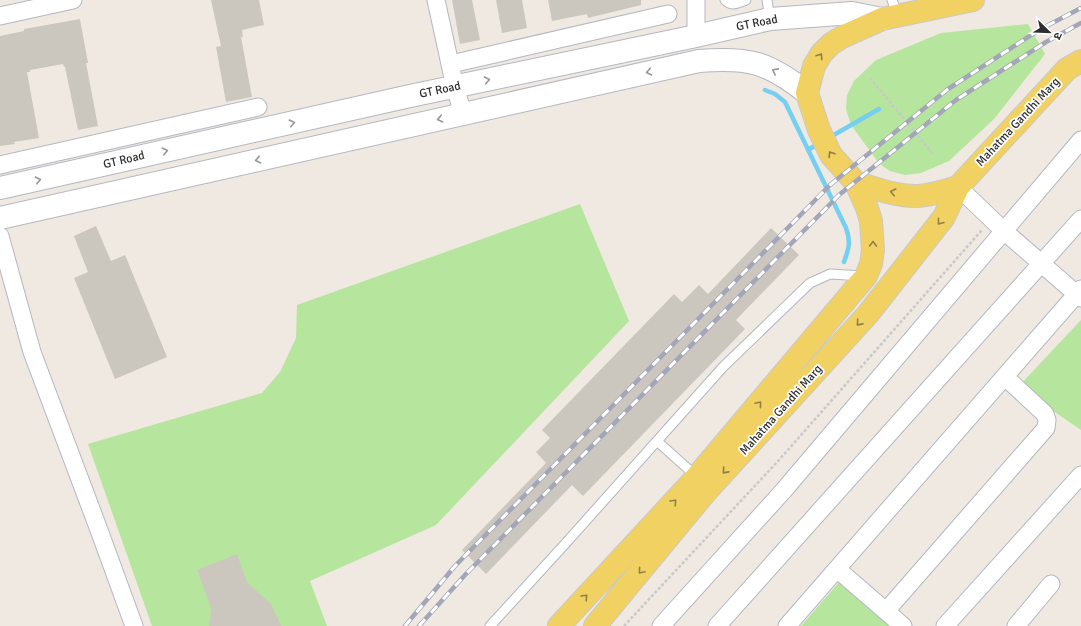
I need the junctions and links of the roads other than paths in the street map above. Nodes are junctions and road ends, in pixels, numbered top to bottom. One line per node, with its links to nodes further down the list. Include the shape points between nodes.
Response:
1 (73, 0): 11 (street)
2 (436, 0): 14 (street)
3 (696, 0): 12 (street)
4 (725, 0): 5 (lane, via 734,4)
5 (746, 0)
6 (973, 0): 9 (main road)
7 (849, 6): 8 (main road, GT Road); 9 (main road, GT Road)
8 (769, 9): 12 (main road, GT Road)
9 (891, 12): 16 (main road, one-way to 9, via 814,66 831,44)
10 (668, 14): 14 (street)
11 (0, 16)
12 (696, 36): 15 (main road, GT Road, one-way to 12)
13 (1081, 61): 22 (main road, Mahatma Gandhi Marg, via 1067,69)
14 (451, 64): 15 (street)
15 (455, 86): 18 (street); 23 (main road, GT Road, one-way to 15)
16 (807, 93): 18 (main road, one-way to 18, via 767,66 725,59 699,61); 21 (main road, Mahatma Gandhi Marg, one-way to 16, via 830,155)
17 (258, 107): 20 (street)
18 (463, 114): 24 (main road, one-way to 24)
19 (1081, 140): 26 (street)
20 (0, 165)
21 (856, 183): 22 (main road, one-way to 21, via 918,196); 29 (main road, Mahatma Gandhi Marg, one-way to 21, via 871,264 873,236 868,208)
22 (958, 187): 26 (street); 41 (main road, Mahatma Gandhi Marg, one-way to 41, via 944,217 868,314 704,494)
23 (0, 188)
24 (0, 218)
25 (1081, 219): 28 (street)
26 (1004, 231): 28 (street); 42 (street, via 784,490)
27 (0, 236): 38 (street, via 32,352)
28 (1041, 264): 30 (street); 43 (street)
29 (866, 276): 32 (lane, via 830,274 810,283 723,367); 34 (main road, Mahatma Gandhi Marg, one-way to 29)
30 (1080, 294): 31 (street)
31 (1005, 377): 35 (street); 37 (street, via 1045,414 1046,428)
32 (657, 441): 34 (lane); 39 (lane)
33 (1081, 475): 46 (street)
34 (697, 477): 40 (main road, Mahatma Gandhi Marg, one-way to 34)
35 (837, 569): 37 (street); 44 (street)
36 (1051, 584): 47 (street)
37 (886, 611): 45 (street)
38 (134, 626)
39 (490, 626)
40 (558, 626)
41 (595, 626)
42 (661, 626)
43 (717, 626)
44 (787, 626)
45 (903, 626)
46 (945, 626)
47 (1016, 626)

